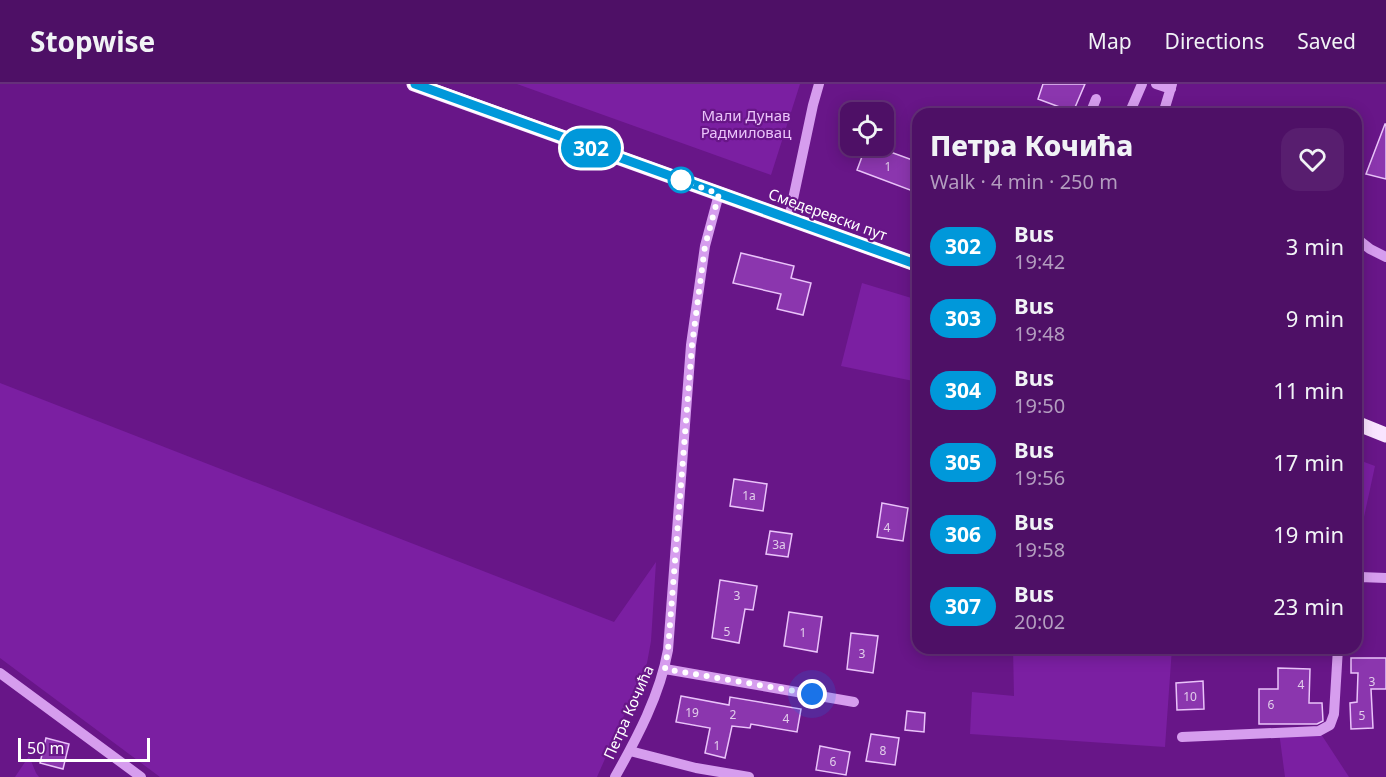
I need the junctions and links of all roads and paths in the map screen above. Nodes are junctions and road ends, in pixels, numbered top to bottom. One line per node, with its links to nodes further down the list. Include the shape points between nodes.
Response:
1 (414, 84): 10 (main road, Смедеревски пут)
2 (819, 84): 11 (street)
3 (1142, 84): 8 (street)
4 (1156, 84): 5 (street)
5 (1171, 86): 9 (street)
6 (1096, 99): 7 (street)
7 (1092, 108)
8 (1132, 108)
9 (1165, 108)
10 (723, 195): 11 (main road, Смедеревски пут); 20 (street, Петра Кочића, via 705,246 692,345)
11 (789, 218): 14 (main road, Смедеревски пут)
12 (1362, 243): 13 (street)
13 (1386, 257)
14 (912, 263)
15 (1362, 425): 16 (main road)
16 (1386, 435)
17 (1362, 577): 18 (street)
18 (1386, 578)
19 (1338, 654): 23 (street, via 1334,714 1330,725 1319,731)
20 (665, 669): 22 (street); 24 (street, Петра Кочића)
21 (0, 673): 25 (street)
22 (854, 702)
23 (1182, 737)
24 (630, 750): 26 (street, Петра Кочића); 27 (street)
25 (141, 777)
26 (615, 777)
27 (749, 777)

